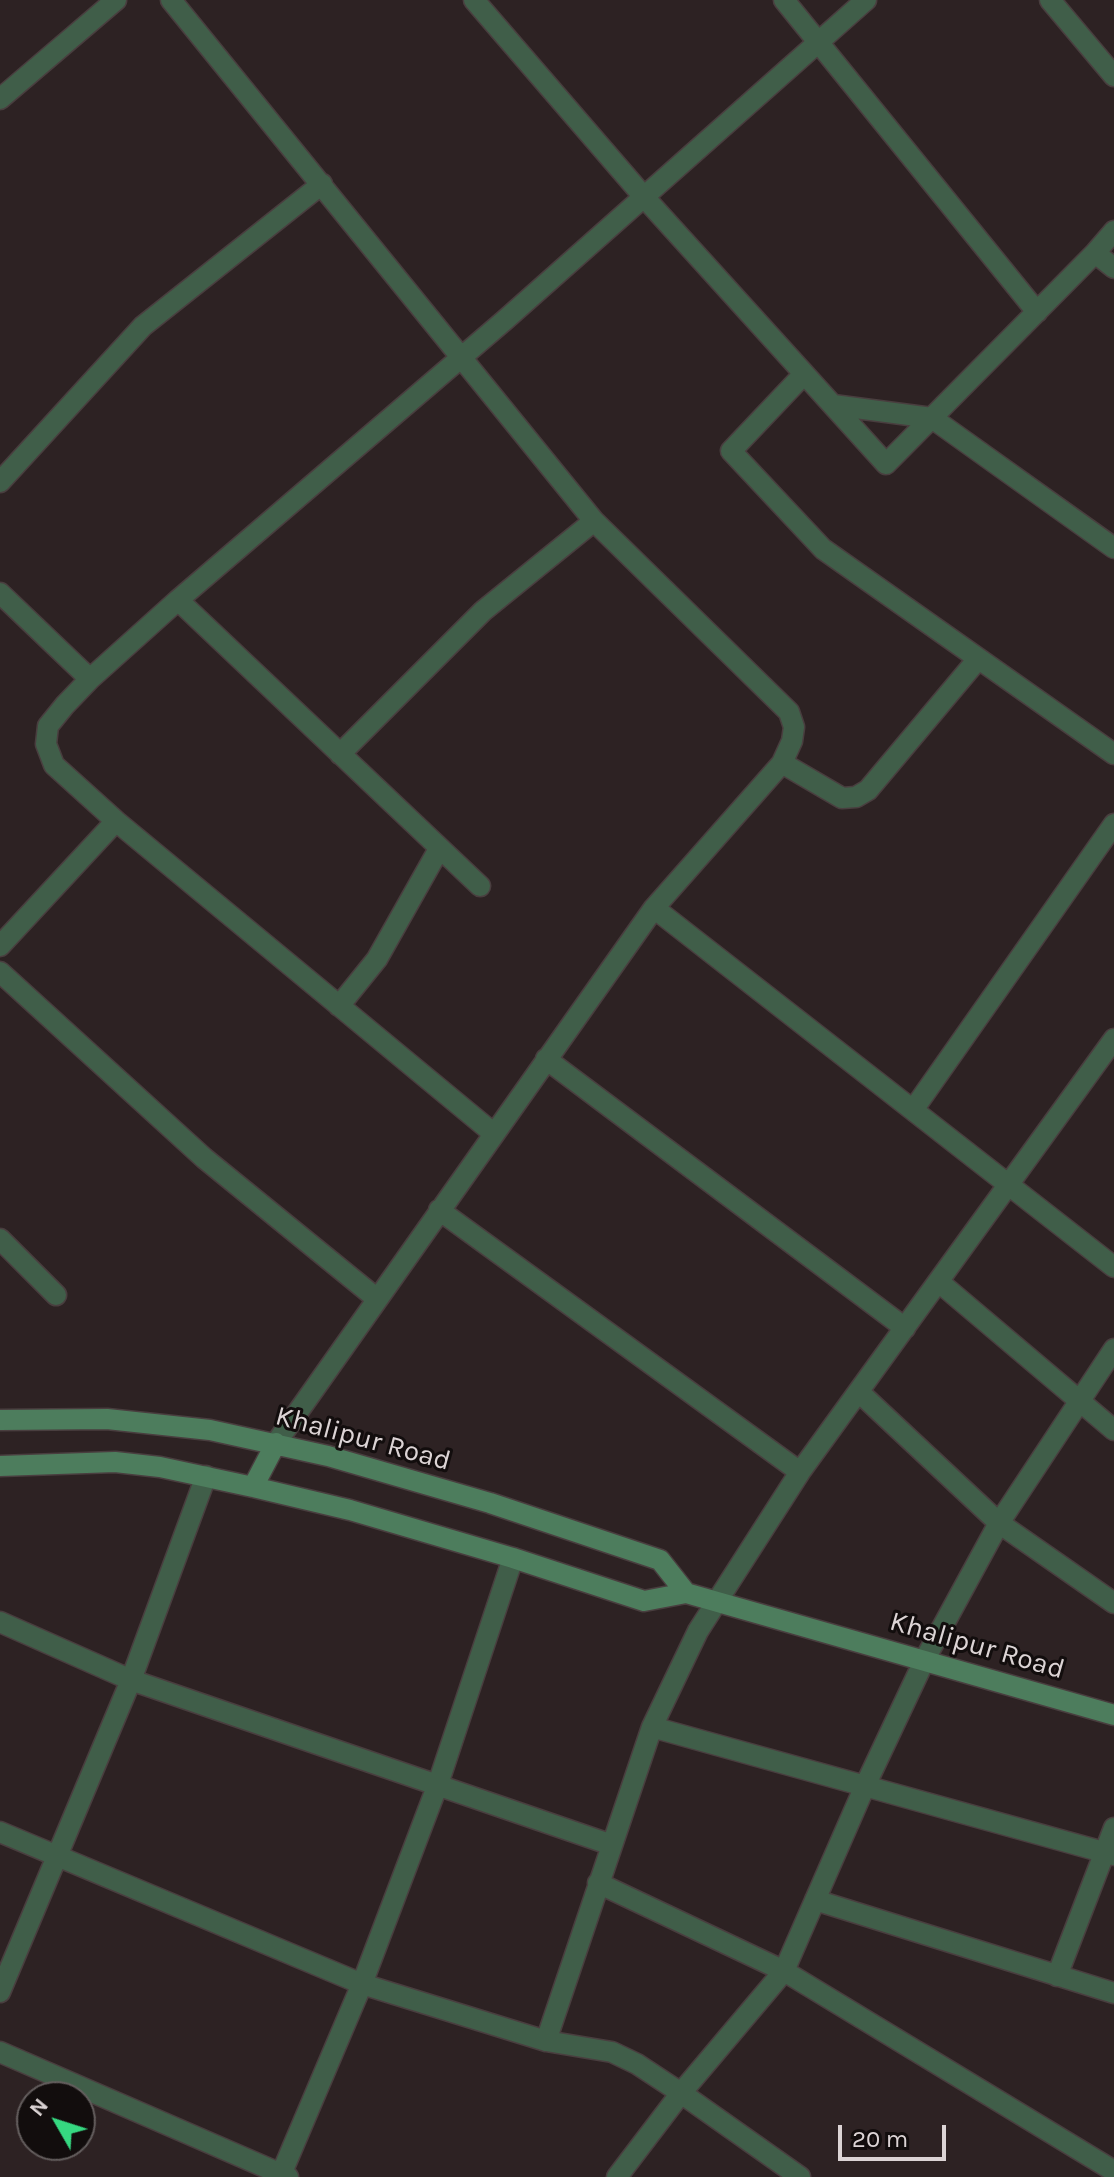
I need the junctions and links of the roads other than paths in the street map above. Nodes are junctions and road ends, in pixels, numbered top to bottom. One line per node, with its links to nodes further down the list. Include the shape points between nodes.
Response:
1 (116, 0): 9 (street)
2 (171, 0): 10 (street)
3 (474, 0): 11 (street)
4 (784, 0): 7 (street)
5 (866, 0): 7 (street)
6 (1050, 0): 8 (street)
7 (818, 43): 11 (street); 15 (street)
8 (1114, 76)
9 (0, 99)
10 (322, 184): 16 (street); 20 (street, via 143,326)
11 (644, 197): 16 (street); 17 (street)
12 (1114, 231): 13 (street)
13 (1095, 253): 14 (street); 15 (street)
14 (1114, 268)
15 (1037, 312): 19 (street)
16 (462, 357): 21 (street); 24 (street)
17 (804, 374): 18 (street); 25 (street, via 731,451 823,549)
18 (833, 405): 19 (street); 19 (street, via 886,464)
19 (932, 418): 22 (street)
20 (0, 482)
21 (594, 521): 27 (street, via 483,611); 29 (street, via 789,712 794,727)
22 (1114, 548)
23 (0, 593): 26 (street)
24 (178, 600): 26 (street); 27 (street)
25 (978, 659): 28 (street); 29 (street, via 868,790 856,797 842,798)
26 (90, 679): 30 (street, via 48,726 46,744 54,765)
27 (340, 754): 32 (street)
28 (1114, 754)
29 (782, 763): 34 (street)
30 (116, 821): 35 (street); 37 (street)
31 (1114, 824): 40 (street)
32 (439, 849): 33 (street); 37 (street, via 377,959)
33 (480, 886)
34 (654, 908): 39 (street); 40 (street)
35 (0, 946)
36 (0, 972): 48 (street, via 204,1158)
37 (339, 1006): 41 (street)
38 (1114, 1039): 42 (street)
39 (546, 1059): 41 (street); 49 (street)
40 (913, 1110): 42 (street)
41 (493, 1133): 43 (street)
42 (1010, 1185): 45 (street); 46 (street)
43 (439, 1210): 48 (street); 57 (street)
44 (0, 1239): 47 (street)
45 (1114, 1267)
46 (939, 1282): 49 (street); 52 (street)
47 (56, 1295)
48 (376, 1298): 55 (street)
49 (905, 1328): 51 (street)
50 (1114, 1349): 52 (street)
51 (859, 1392): 57 (street); 60 (street)
52 (1079, 1400): 54 (street); 60 (street)
53 (0, 1420): 55 (street, Khalipur Road, via 107,1419)
54 (1114, 1430)
55 (276, 1443): 59 (street); 62 (street, Khalipur Road, via 628,1548 660,1560)
56 (0, 1466): 58 (street, Khalipur Road, via 115,1462)
57 (800, 1472): 63 (street)
58 (206, 1476): 59 (street, Khalipur Road); 67 (street)
59 (253, 1487): 61 (street, Khalipur Road)
60 (999, 1523): 64 (street); 66 (street)
61 (513, 1558): 62 (street, Khalipur Road, via 644,1601); 70 (street)
62 (686, 1593): 63 (street, Khalipur Road)
63 (718, 1602): 66 (street, Khalipur Road); 69 (street)
64 (1114, 1603)
65 (0, 1622): 67 (street)
66 (925, 1659): 68 (street, Khalipur Road); 71 (street)
67 (131, 1680): 70 (street); 76 (street)
68 (1114, 1715)
69 (652, 1727): 71 (street); 74 (street)
70 (438, 1784): 74 (street); 81 (street)
71 (865, 1786): 75 (street); 78 (street)
72 (1114, 1828): 75 (street)
73 (0, 1832): 76 (street)
74 (612, 1845): 77 (street)
75 (1109, 1853): 80 (street)
76 (57, 1855): 81 (street); 82 (street)
77 (598, 1883): 79 (street); 84 (street)
78 (815, 1900): 79 (street); 80 (street)
79 (784, 1971): 86 (street); 87 (street)
80 (1057, 1976): 83 (street)
81 (362, 1984): 84 (street); 88 (street)
82 (0, 1992)
83 (1114, 1993)
84 (546, 2041): 86 (street, via 612,2052)
85 (0, 2052): 88 (street)
86 (681, 2093): 89 (street); 90 (street)
87 (1114, 2171)
88 (283, 2176)
89 (617, 2177)
90 (800, 2177)

